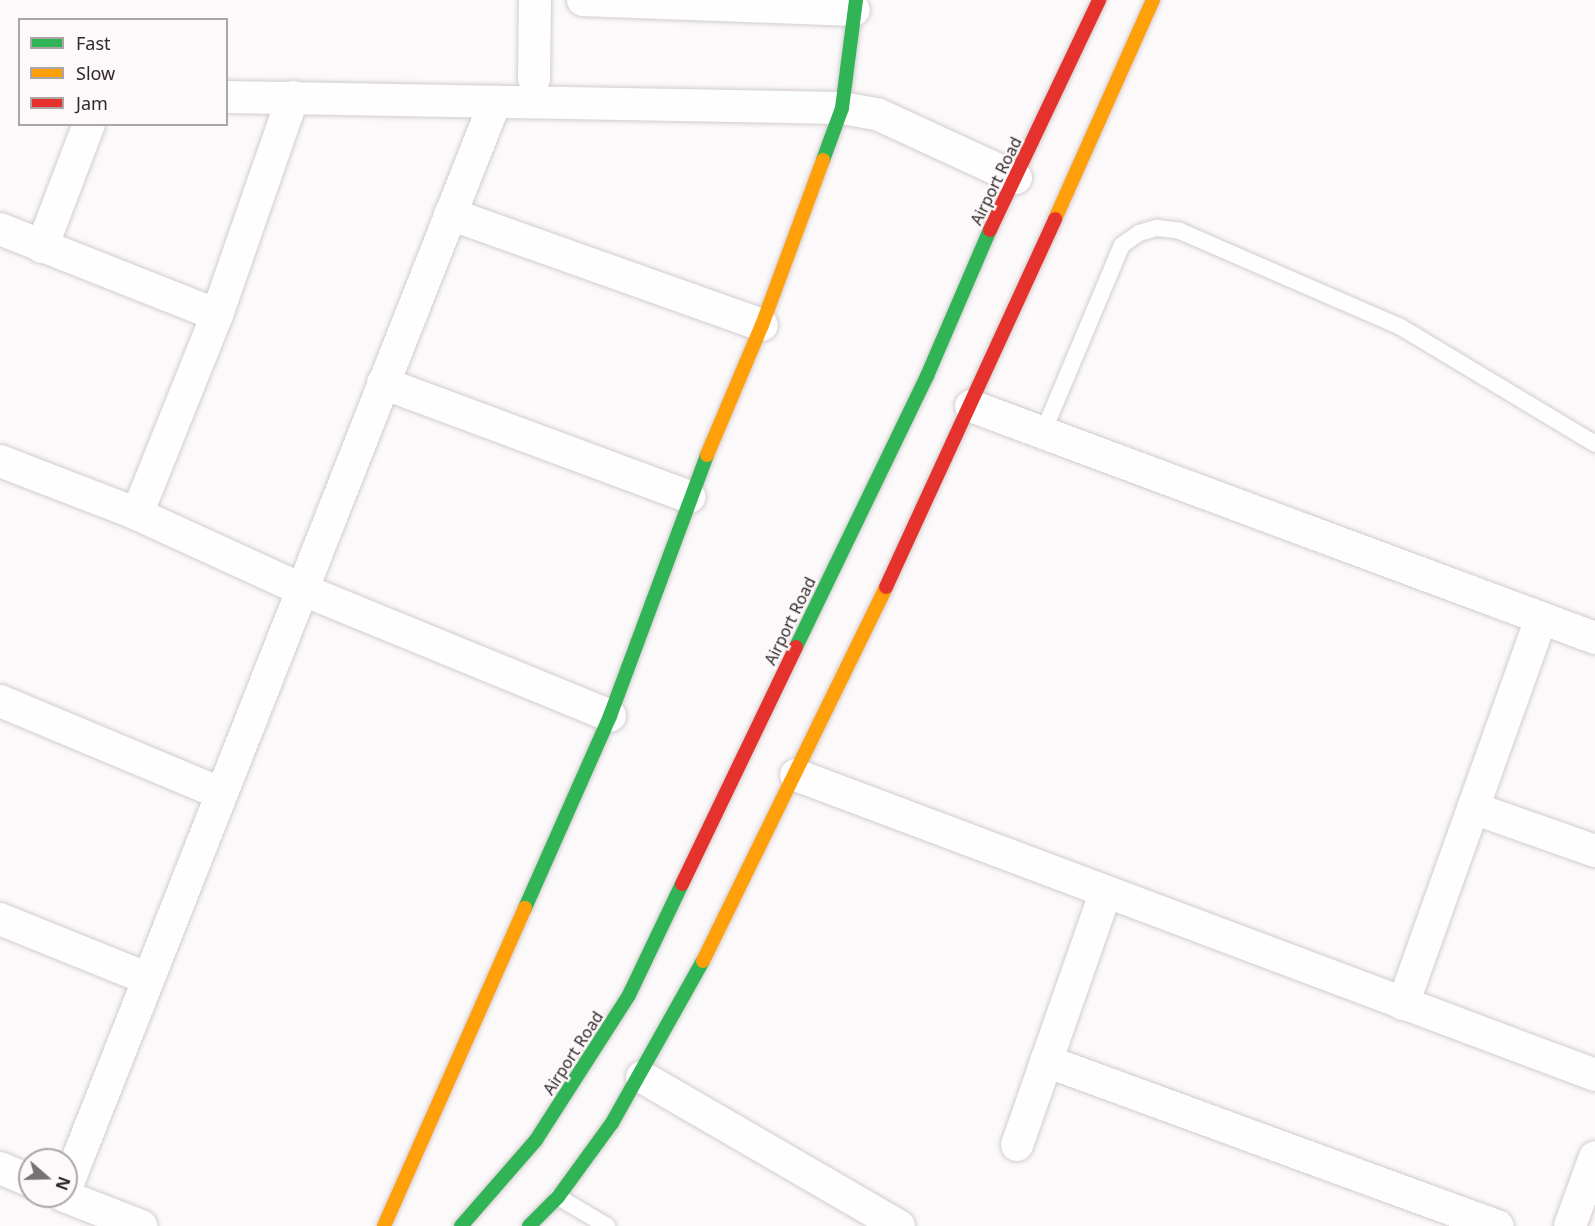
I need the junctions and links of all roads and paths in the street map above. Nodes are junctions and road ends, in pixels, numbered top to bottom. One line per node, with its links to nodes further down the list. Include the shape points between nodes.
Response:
1 (535, 0): 6 (street)
2 (583, 0): 5 (street)
3 (1099, 0): 12 (main road, Airport Road)
4 (1153, 0): 19 (main road)
5 (855, 5): 10 (main road)
6 (534, 79)
7 (228, 97): 8 (street)
8 (293, 97): 9 (street); 16 (street)
9 (495, 102): 10 (street); 13 (street)
10 (842, 108): 12 (street, via 876,114); 17 (main road)
11 (88, 126): 15 (street)
12 (1016, 178): 50 (main road, Airport Road, via 927,376 629,995 536,1140)
13 (450, 214): 17 (street); 18 (street)
14 (0, 229): 15 (street)
15 (42, 247): 16 (street)
16 (218, 315): 24 (street)
17 (762, 325): 23 (main road)
18 (383, 383): 23 (street); 25 (street)
19 (971, 406): 20 (street); 30 (main road)
20 (1042, 435): 21 (lane, via 1122,245 1139,233 1157,228 1180,231 1399,326); 26 (street)
21 (1595, 444)
22 (0, 461): 24 (street)
23 (689, 497): 29 (main road)
24 (137, 514): 25 (street)
25 (301, 589): 29 (street); 31 (street)
26 (1541, 618): 27 (street); 32 (street)
27 (1595, 638)
28 (0, 701): 31 (street)
29 (610, 716): 49 (main road)
30 (796, 775): 34 (street); 40 (main road)
31 (220, 793): 36 (street)
32 (1473, 808): 33 (street); 37 (street)
33 (1595, 851)
34 (1105, 894): 37 (street); 38 (street)
35 (0, 919): 36 (street)
36 (146, 978): 42 (street)
37 (1402, 1004): 39 (street)
38 (1046, 1061): 41 (street); 54 (street)
39 (1595, 1075)
40 (642, 1077): 46 (main road); 53 (street)
41 (1017, 1145)
42 (78, 1156)
43 (1595, 1157): 55 (street)
44 (0, 1168): 45 (street)
45 (18, 1176)
46 (558, 1197): 51 (main road); 52 (lane)
47 (78, 1201): 48 (street)
48 (141, 1226)
49 (384, 1226)
50 (461, 1226)
51 (529, 1226)
52 (607, 1226)
53 (899, 1226)
54 (1498, 1226)
55 (1570, 1226)

